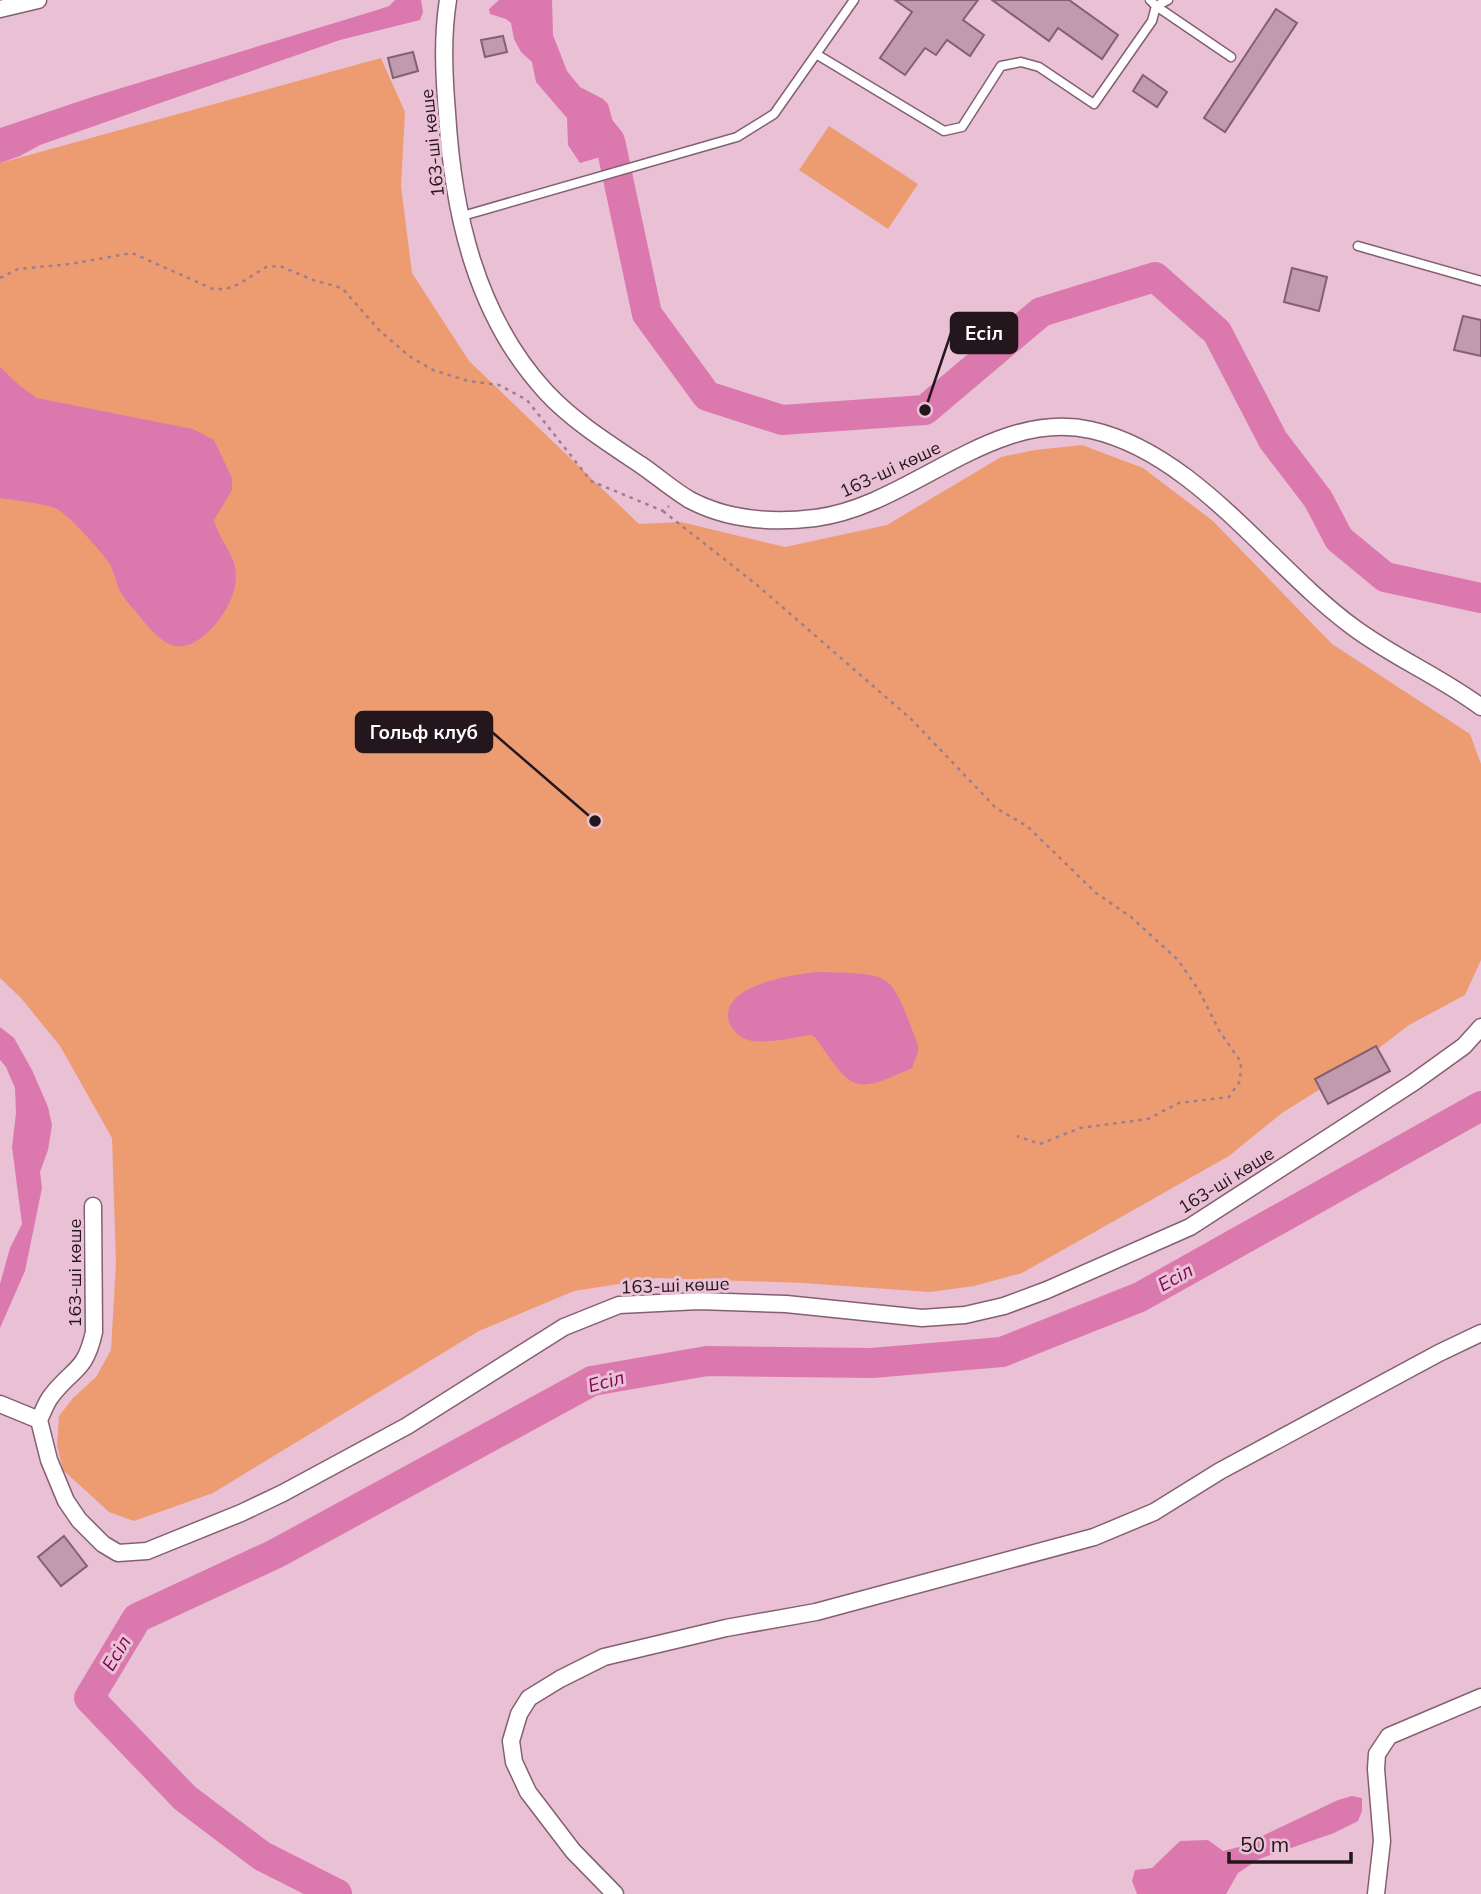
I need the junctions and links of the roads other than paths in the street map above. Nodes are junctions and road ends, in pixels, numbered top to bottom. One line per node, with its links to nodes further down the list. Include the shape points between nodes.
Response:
1 (38, 0): 6 (street)
2 (448, 0): 9 (street, 163-ші көше, via 445,81)
3 (854, 0): 7 (lane)
4 (1168, 0): 5 (lane)
5 (1153, 3): 7 (lane, via 1152,21 1094,104 1039,67 1021,62 1001,66 962,127 944,131); 8 (lane)
6 (0, 9)
7 (816, 54): 9 (lane, via 774,114 737,137)
8 (1231, 57)
9 (459, 217): 12 (street, 163-ші көше, via 482,293 499,329 546,392 585,428 691,500 732,515 771,521 816,518 855,510 987,443 1052,428 1087,429 1156,455 1352,627)
10 (1358, 246): 11 (lane)
11 (1481, 281)
12 (1481, 707)
13 (1481, 1027): 17 (street, 163-ші көше, via 1464,1046 1415,1082 1190,1227 1047,1290 965,1315 922,1318 786,1304 699,1301 619,1305 564,1327 407,1426 283,1493 146,1551 118,1553 79,1520 49,1460)
14 (93, 1206): 17 (street, 163-ші көше, via 94,1332 90,1351 83,1365 51,1396)
15 (1481, 1334): 19 (street, via 1232,1465 1154,1512 1094,1537 816,1612 604,1657 529,1698 511,1741 514,1762 528,1792 573,1851)
16 (0, 1404): 17 (street)
17 (38, 1420)
18 (1481, 1697): 20 (street, via 1390,1736 1377,1754 1382,1841)
19 (615, 1894)
20 (1376, 1894)

